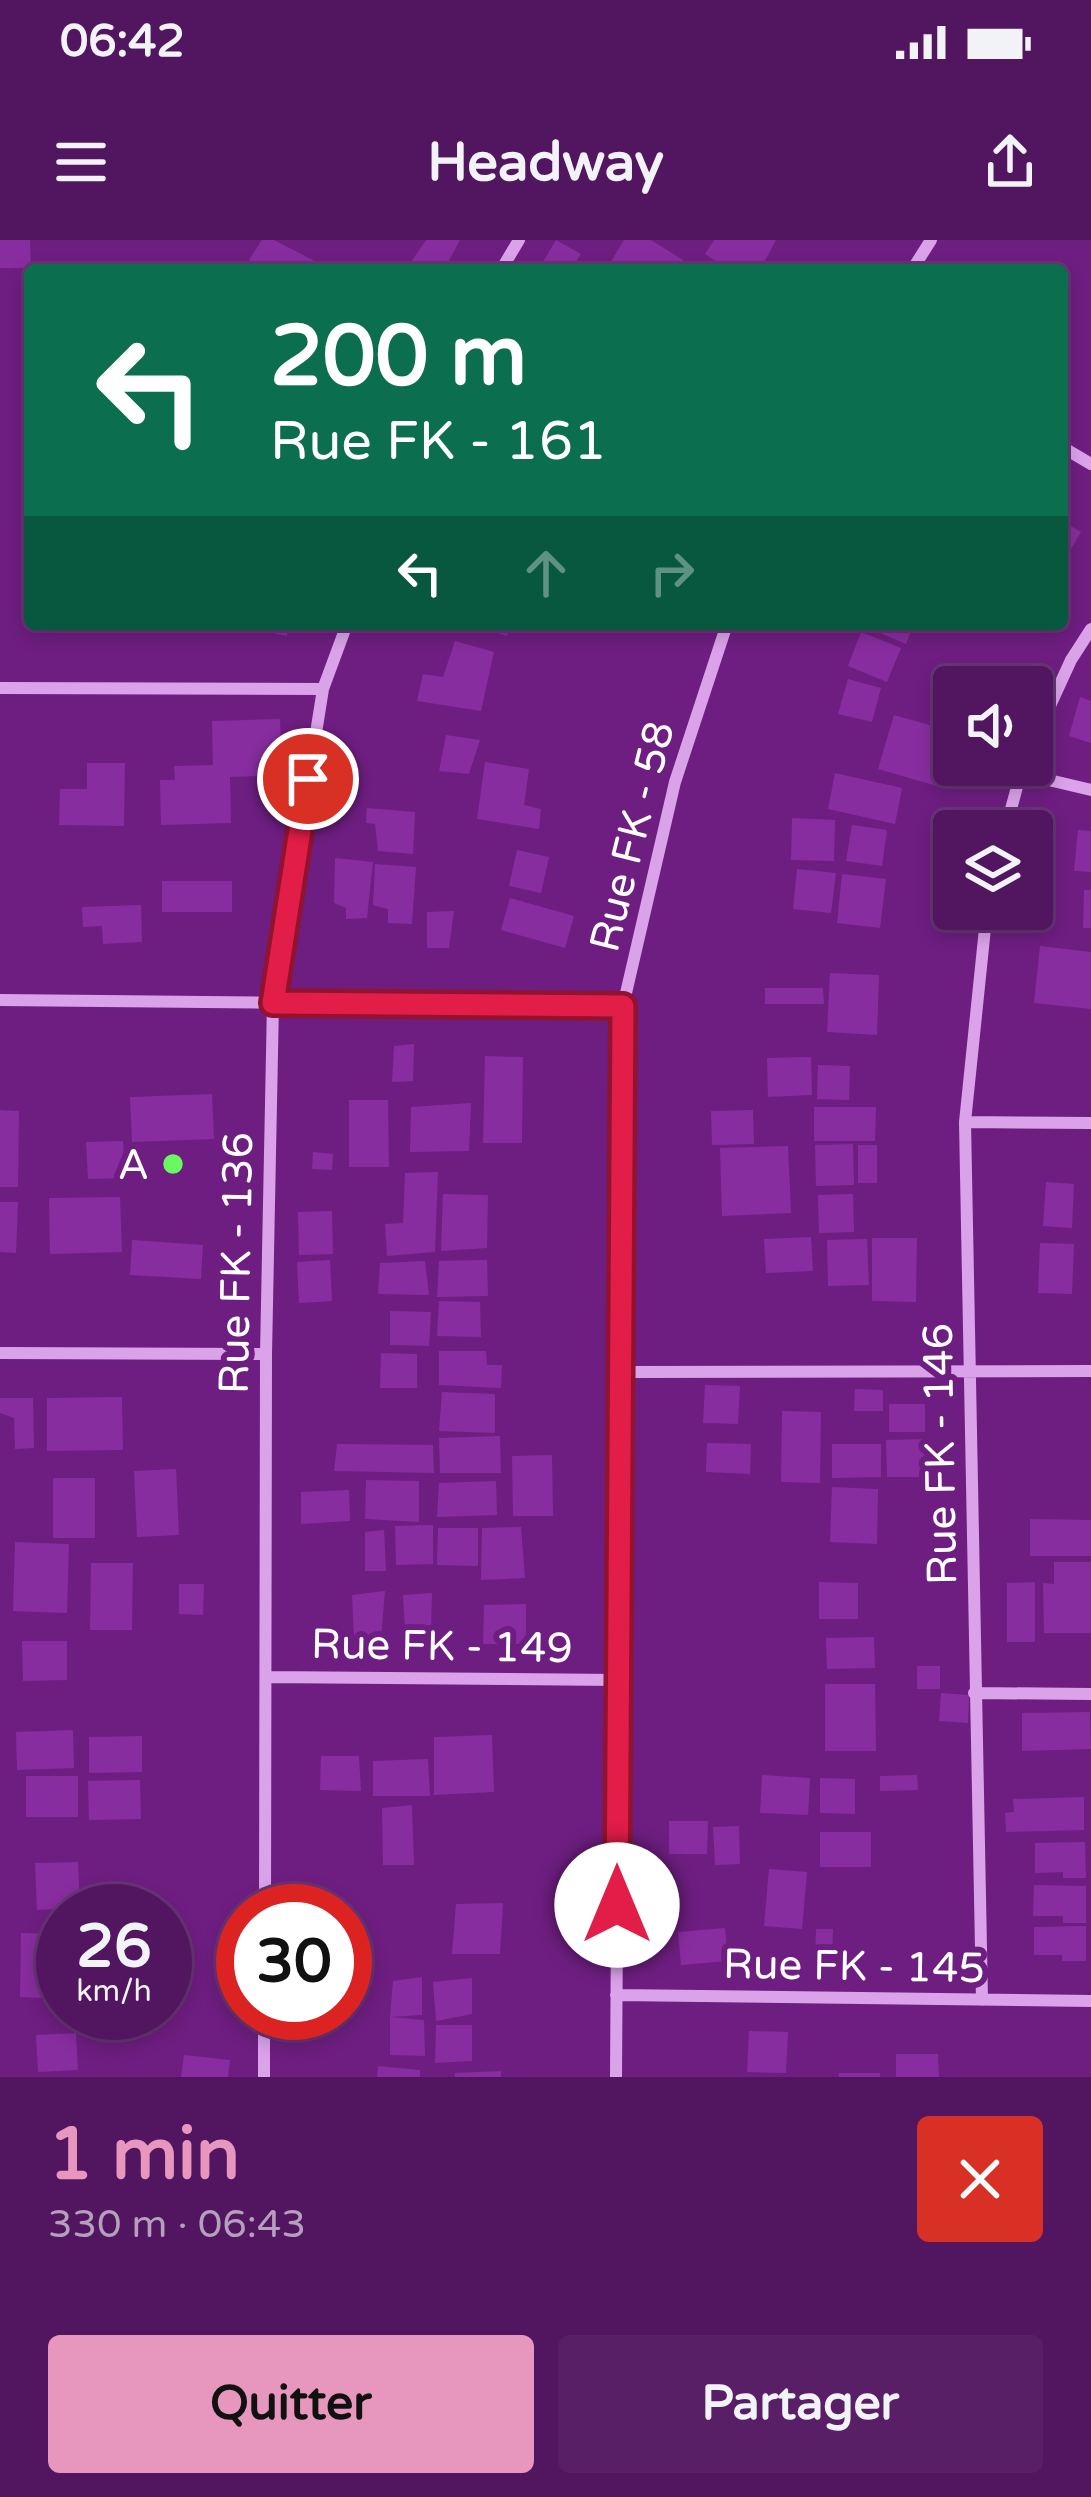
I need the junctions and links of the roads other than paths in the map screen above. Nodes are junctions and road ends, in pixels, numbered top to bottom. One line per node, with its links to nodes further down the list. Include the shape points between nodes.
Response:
1 (1091, 629): 6 (street)
2 (345, 630): 5 (street, Rue FK - 136)
3 (725, 630): 12 (street, Rue FK - 58, via 675,782)
4 (0, 688): 5 (street)
5 (323, 689): 11 (street, Rue FK - 136)
6 (1053, 700)
7 (1053, 779): 8 (street)
8 (1091, 790)
9 (985, 930): 13 (street, Rue FK - 146)
10 (0, 1000): 11 (street)
11 (273, 1003): 12 (street); 16 (street, Rue FK - 136)
12 (623, 1006): 18 (street, Rue FK - 58)
13 (965, 1122): 14 (street); 19 (street, Rue FK - 146)
14 (1091, 1123)
15 (0, 1353): 16 (street)
16 (266, 1354): 20 (street, Rue FK - 136)
17 (1091, 1371): 19 (street)
18 (621, 1372): 19 (street); 21 (street, Rue FK - 58)
19 (972, 1372): 22 (street, Rue FK - 146)
20 (266, 1677): 21 (street, Rue FK - 149); 24 (street, Rue FK - 136)
21 (618, 1680): 25 (street, Rue FK - 58)
22 (974, 1693): 23 (street); 26 (street, Rue FK - 146)
23 (1091, 1694)
24 (265, 1884)
25 (616, 1995): 26 (street, Rue FK - 145); 30 (street, Rue FK - 58)
26 (982, 2000): 27 (street, Rue FK - 145)
27 (1091, 2001)
28 (264, 2040): 29 (street)
29 (264, 2077)
30 (616, 2077)

